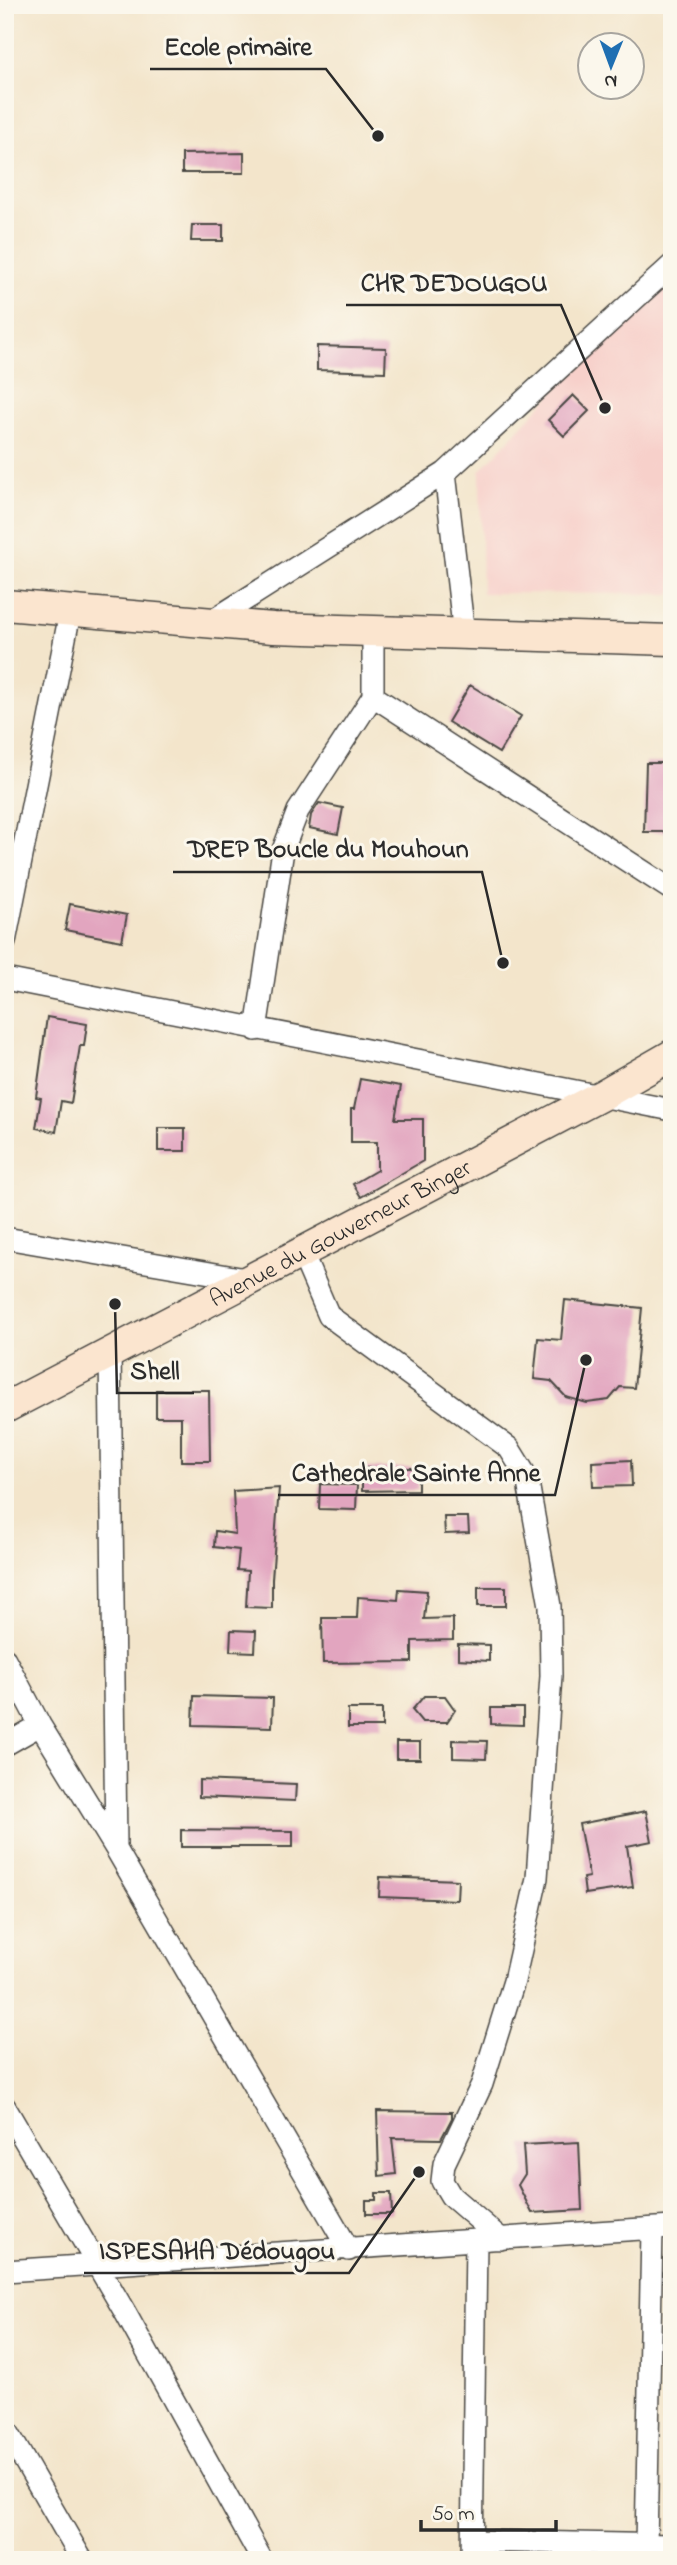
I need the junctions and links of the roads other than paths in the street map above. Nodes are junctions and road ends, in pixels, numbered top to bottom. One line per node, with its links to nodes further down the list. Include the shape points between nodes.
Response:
1 (672, 265): 2 (street)
2 (445, 473): 5 (street); 7 (street)
3 (5, 605): 4 (main road)
4 (70, 613): 5 (main road); 11 (street)
5 (207, 624): 6 (main road)
6 (373, 633): 7 (main road); 9 (street)
7 (464, 635): 8 (main road)
8 (672, 640)
9 (373, 696): 10 (street); 13 (street, via 298,811 283,850)
10 (672, 890)
11 (5, 943)
12 (5, 979): 13 (street)
13 (256, 1030): 15 (street)
14 (672, 1055): 15 (main road, Avenue du Gouverneur Binger)
15 (604, 1094): 16 (street); 18 (main road, Avenue du Gouverneur Binger)
16 (672, 1110)
17 (5, 1238): 19 (street)
18 (301, 1251): 19 (main road, Avenue du Gouverneur Binger); 28 (street, via 329,1316 509,1448 527,1477 534,1506 550,1606 551,1676 537,1878 510,1994 482,2084 444,2164 442,2180 451,2196)
19 (246, 1279): 20 (main road, Avenue du Gouverneur Binger)
20 (110, 1351): 21 (main road, Avenue du Gouverneur Binger); 25 (street)
21 (5, 1408)
22 (5, 1659): 23 (street)
23 (40, 1726): 24 (street); 25 (street)
24 (5, 1745)
25 (116, 1849): 30 (street)
26 (5, 2107): 31 (street)
27 (662, 2228): 28 (street); 35 (street)
28 (501, 2238): 29 (street)
29 (476, 2240): 30 (street); 36 (street)
30 (349, 2250): 31 (street)
31 (96, 2267): 32 (street); 38 (street)
32 (5, 2271)
33 (5, 2427): 37 (street)
34 (672, 2545): 35 (street)
35 (646, 2546): 36 (street)
36 (473, 2551)
37 (82, 2560)
38 (262, 2560)

